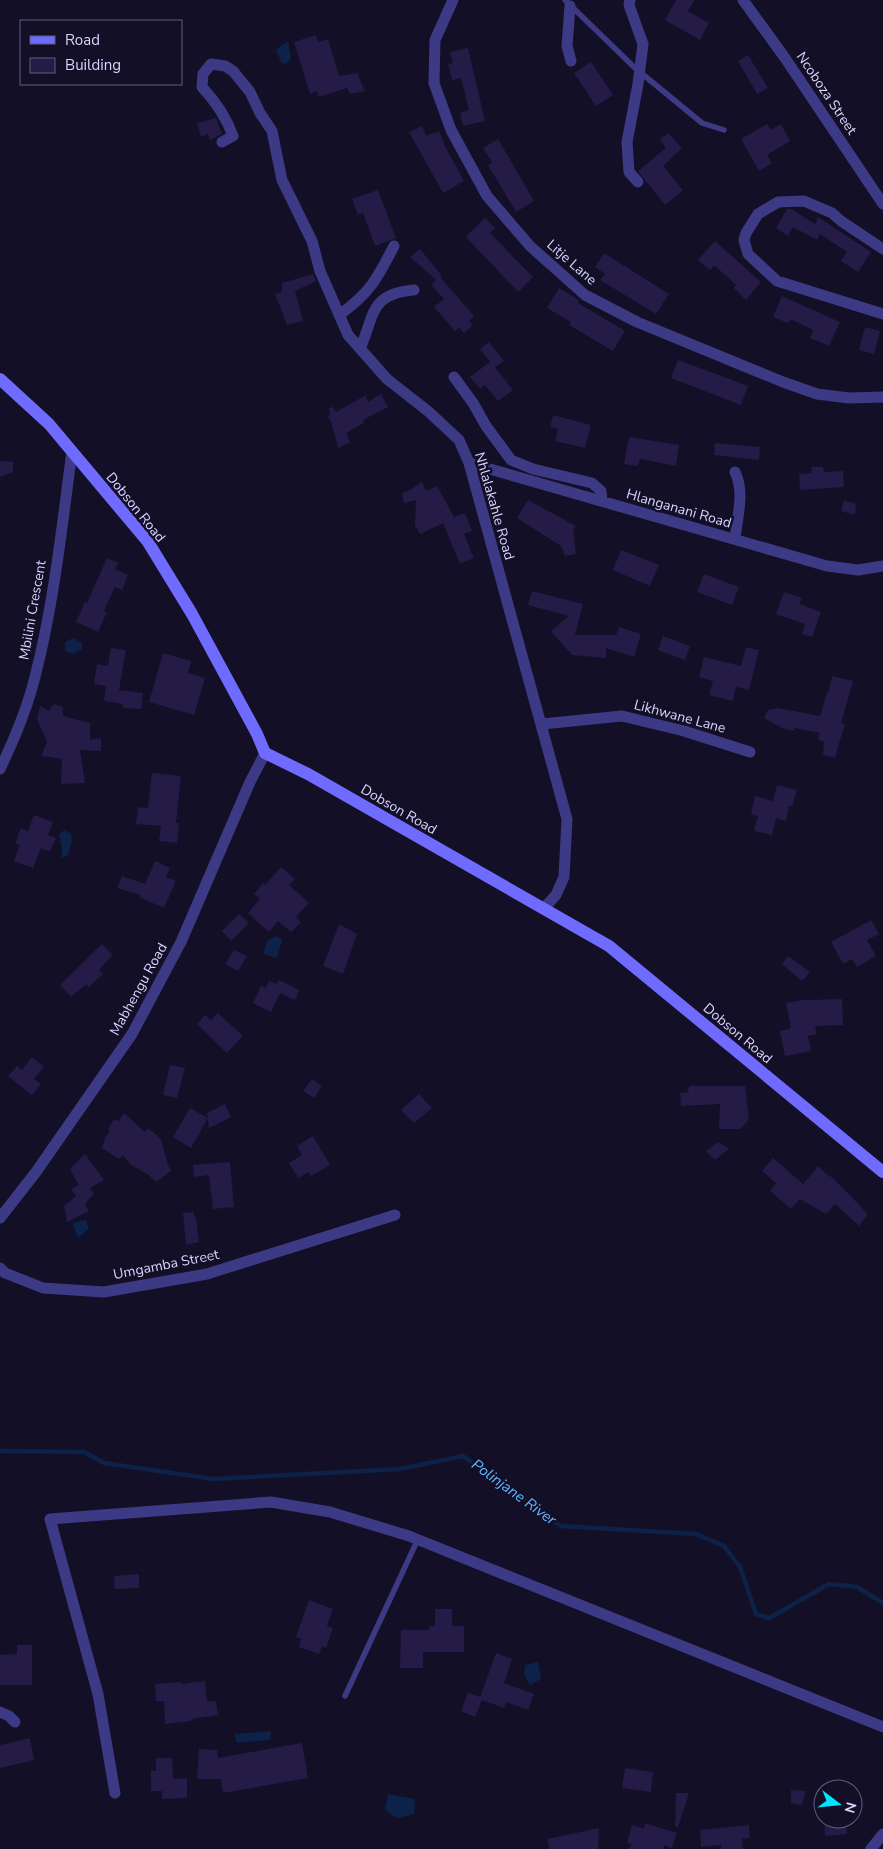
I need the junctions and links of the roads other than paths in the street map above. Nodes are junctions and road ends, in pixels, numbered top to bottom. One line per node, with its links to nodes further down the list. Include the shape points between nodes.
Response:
1 (453, 0): 19 (street, Litje Lane, via 435,40 434,83 451,130 487,196 530,246 586,295 637,322 818,394 849,398)
2 (630, 0): 6 (street, via 643,44)
3 (743, 0): 10 (street, Ncoboza Street)
4 (567, 3): 5 (street, via 567,46); 6 (lane)
5 (571, 61)
6 (639, 72): 7 (lane, via 702,123); 9 (street, via 627,142 629,172)
7 (724, 130)
8 (222, 142): 15 (street, Nhlalakahle Road, via 233,136 212,98 202,87 203,74 211,64 234,71 272,131 282,180 312,241 320,271)
9 (638, 182)
10 (883, 204)
11 (394, 246): 15 (street, via 374,284 360,300)
12 (883, 248): 14 (street, via 832,213 804,201 778,202 758,214 744,240 748,254 778,282)
13 (414, 290): 16 (street, via 383,298)
14 (883, 314)
15 (339, 315): 16 (street, Nhlalakahle Road, via 348,335)
16 (360, 349): 21 (street, Nhlalakahle Road, via 387,379 459,440)
17 (454, 377): 23 (street, via 511,460 592,484 600,491)
18 (0, 379): 20 (street, Dobson Road, via 49,424)
19 (883, 396)
20 (72, 451): 28 (street, Dobson Road, via 148,542 192,614); 29 (street, Mbilini Crescent, via 54,585 35,678)
21 (469, 463): 23 (street, Hlanganani Road); 26 (street, Nhlalakahle Road)
22 (735, 472): 24 (street, via 740,482 740,497)
23 (602, 501): 24 (street, Hlanganani Road)
24 (735, 539): 25 (street, Hlanganani Road, via 827,566 858,570)
25 (883, 566)
26 (542, 724): 27 (street, Likhwane Lane, via 622,716); 30 (street, Nhlalakahle Road, via 567,819 564,877 556,895)
27 (750, 752)
28 (265, 753): 30 (street, Dobson Road, via 308,774); 33 (street, Mabhengu Road, via 181,942 132,1034)
29 (0, 769)
30 (544, 908): 31 (street, Dobson Road, via 609,946)
31 (883, 1172)
32 (395, 1215): 34 (street, Umgamba Street, via 207,1274 104,1292 43,1288)
33 (0, 1218)
34 (0, 1268)
35 (418, 1539): 36 (lane); 39 (street); 40 (street, via 330,1512 271,1502 50,1519 98,1694)
36 (345, 1696)
37 (0, 1712): 38 (street)
38 (15, 1722)
39 (883, 1727)
40 (115, 1793)
41 (883, 1834): 42 (street)
42 (871, 1849)

